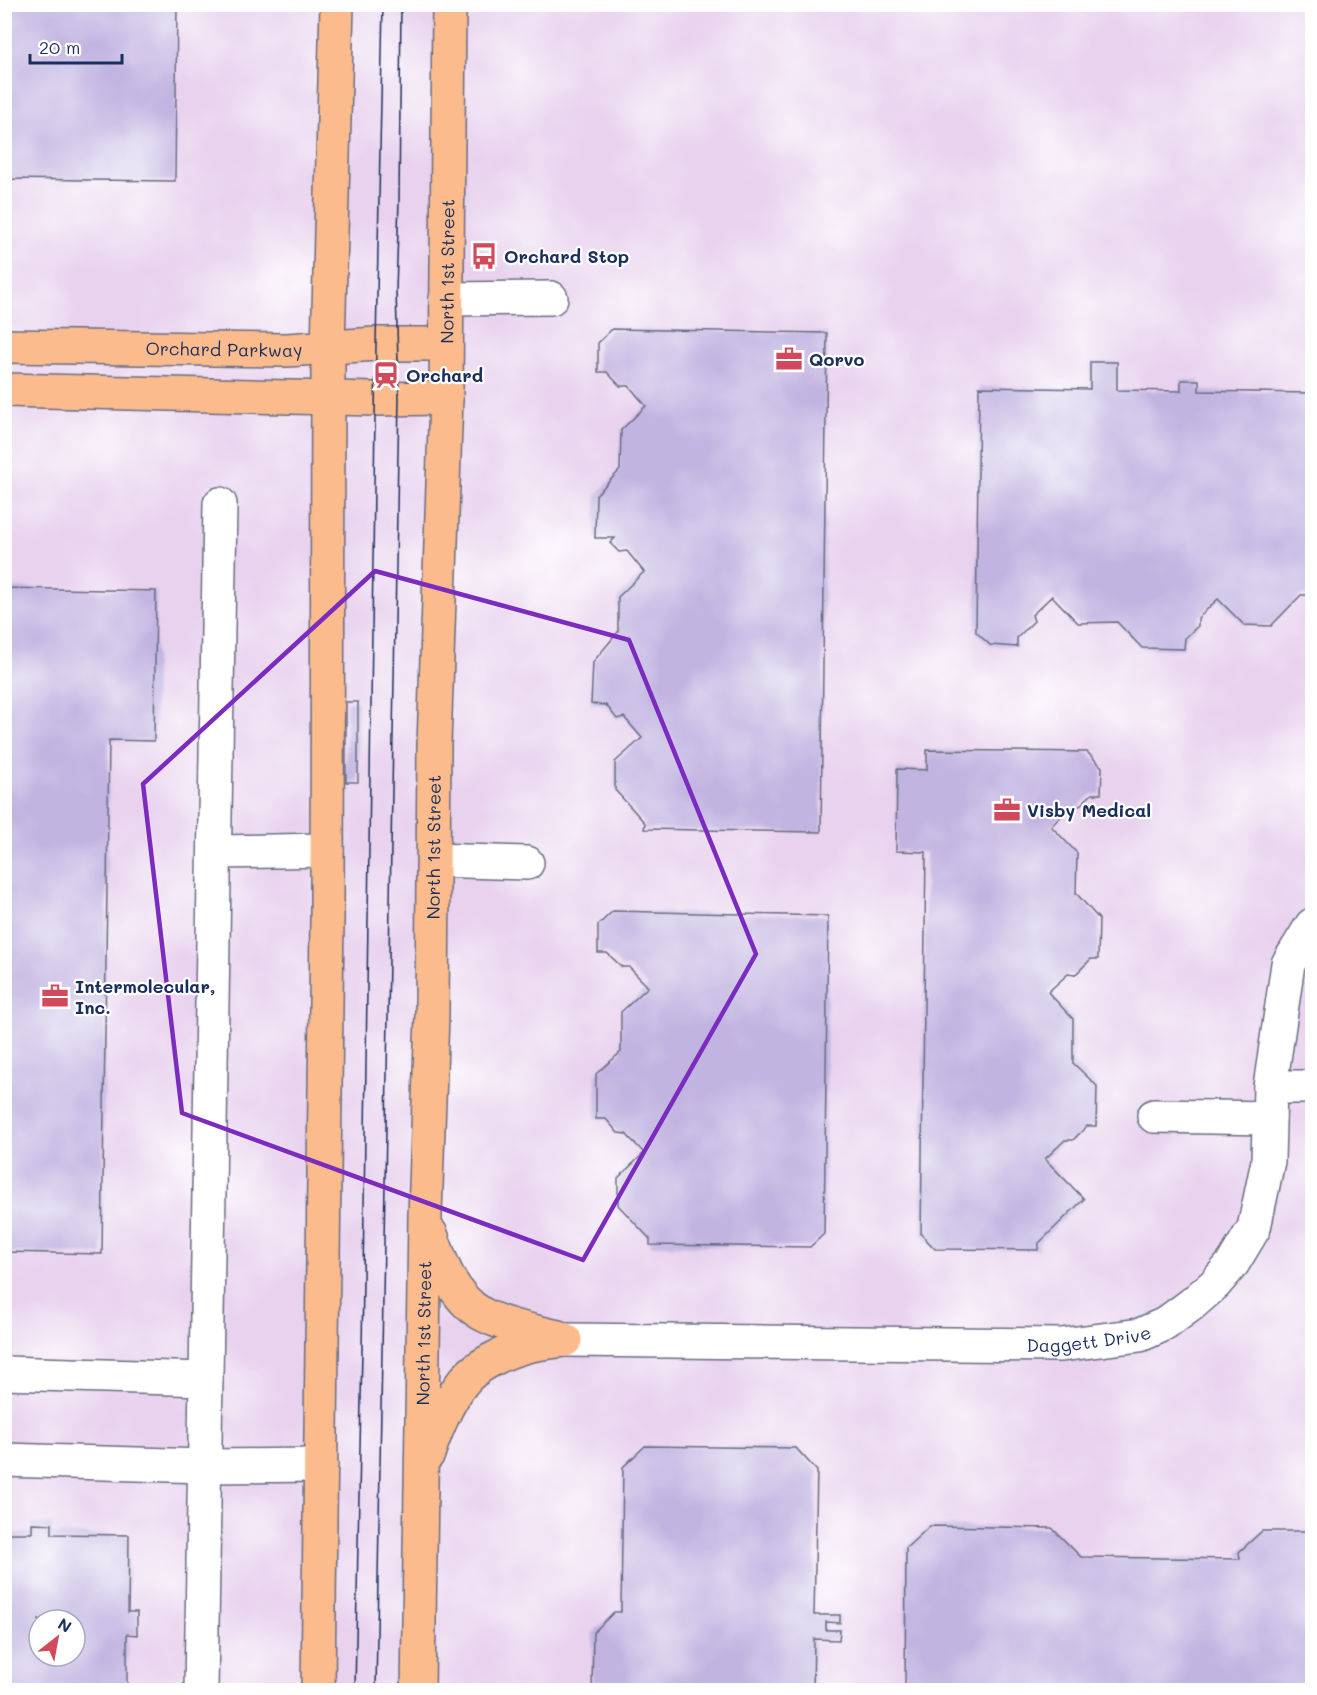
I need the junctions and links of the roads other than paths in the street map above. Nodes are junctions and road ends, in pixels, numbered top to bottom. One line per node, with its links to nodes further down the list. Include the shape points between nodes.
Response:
1 (338, 4): 7 (main road)
2 (449, 4): 4 (main road, North 1st Street)
3 (551, 298): 4 (street)
4 (446, 299): 5 (main road, North 1st Street)
5 (446, 344): 7 (main road, Orchard Parkway); 10 (main road, North 1st Street)
6 (18, 346): 7 (main road, Orchard Parkway); 8 (main road)
7 (328, 348): 9 (main road)
8 (18, 391): 9 (main road)
9 (329, 398): 10 (main road); 12 (main road)
10 (446, 398): 14 (main road, North 1st Street)
11 (220, 504): 13 (street)
12 (327, 850): 13 (street); 25 (main road)
13 (214, 852): 23 (street)
14 (434, 860): 15 (street); 20 (main road, North 1st Street)
15 (527, 863)
16 (1312, 925): 18 (street, Daggett Drive, via 1288,964)
17 (1312, 1087): 18 (street)
18 (1270, 1102): 19 (street); 21 (street, Daggett Drive, via 1268,1161 1254,1228 1215,1284 1165,1324 1140,1335 1061,1345)
19 (1154, 1116)
20 (425, 1215): 21 (main road, via 442,1265 462,1297 482,1314); 27 (main road, North 1st Street)
21 (565, 1340): 27 (main road, via 522,1347 488,1362 464,1380 433,1439)
22 (4, 1373): 23 (street)
23 (206, 1379): 26 (street)
24 (4, 1460): 26 (street)
25 (321, 1465): 26 (street); 29 (main road)
26 (204, 1466): 28 (street)
27 (421, 1476): 30 (main road, North 1st Street)
28 (201, 1690)
29 (318, 1690)
30 (418, 1690)

